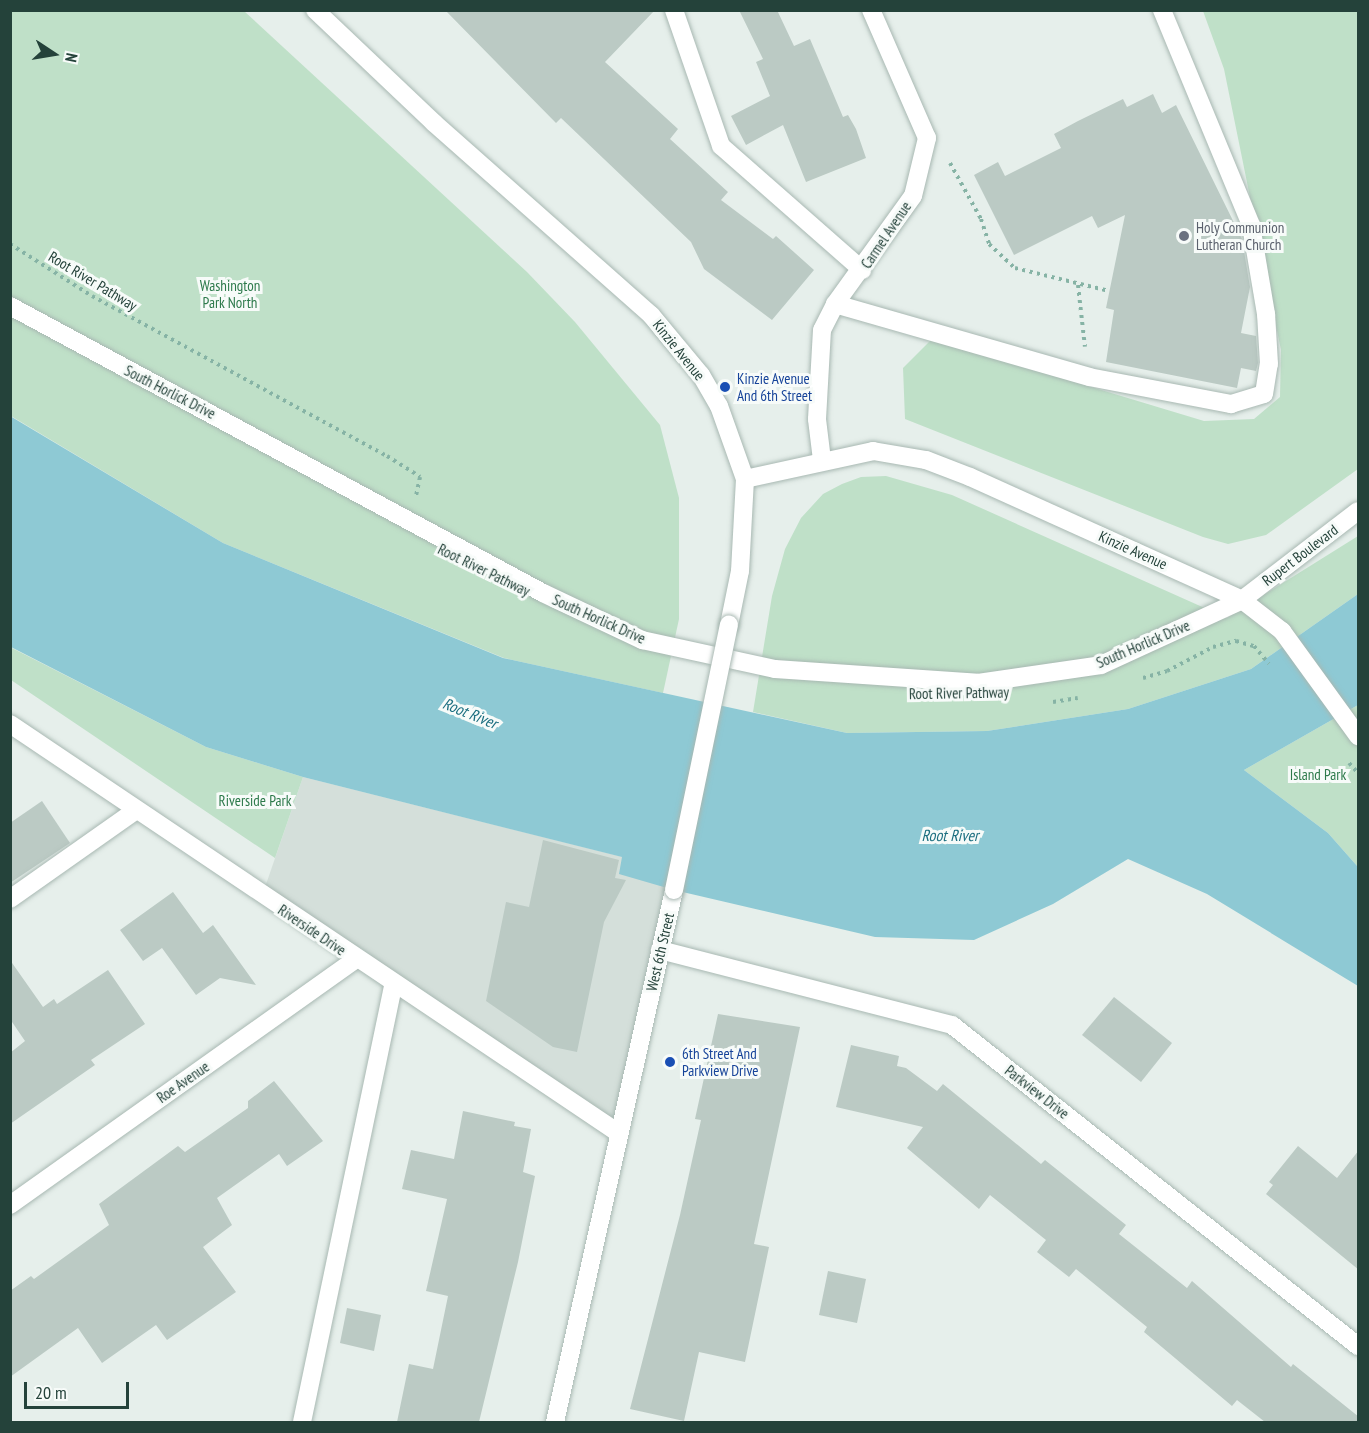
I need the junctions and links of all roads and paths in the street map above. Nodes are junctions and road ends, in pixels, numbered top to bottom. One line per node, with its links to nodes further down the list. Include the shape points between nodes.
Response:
1 (315, 10): 14 (street, Kinzie Avenue, via 434,123 651,315 701,375 719,406)
2 (674, 10): 7 (street, via 721,146)
3 (871, 10): 5 (street)
4 (1162, 10): 12 (street, via 1251,225 1266,314 1269,364 1264,394 1231,404)
5 (927, 138): 7 (street, Carmel Avenue, via 912,196); 8 (path, via 954,167 989,244 1015,268 1051,274)
6 (10, 244): 16 (path, Root River Pathway, via 92,297 420,477)
7 (862, 270): 10 (street, Carmel Avenue)
8 (1078, 285): 9 (path); 12 (path)
9 (1109, 291)
10 (835, 304): 12 (street); 13 (street, Carmel Avenue, via 822,330 817,419)
11 (10, 306): 16 (street, South Horlick Drive)
12 (1089, 377)
13 (822, 460): 14 (street, Kinzie Avenue); 17 (street, Kinzie Avenue, via 873,451 926,460)
14 (745, 479): 28 (street, West 6th Street, bridge, via 740,572)
15 (1359, 511): 17 (street, Rupert Boulevard)
16 (409, 520): 17 (street, South Horlick Drive, via 543,593 642,640 775,669 978,683 1101,665)
17 (1242, 600): 23 (street, Kinzie Avenue, via 1282,631)
18 (1254, 646): 19 (path, via 1236,641 1213,647 1167,671)
19 (1134, 681)
20 (1090, 694): 21 (path)
21 (1045, 702)
22 (10, 724): 26 (street, Riverside Drive)
23 (1359, 736)
24 (1349, 763): 25 (path)
25 (1359, 773)
26 (136, 810): 27 (street); 29 (street, Riverside Drive)
27 (10, 899)
28 (660, 950): 31 (street, West 6th Street); 33 (street, Parkview Drive, via 952,1025)
29 (355, 960): 30 (street, Riverside Drive); 32 (street, Roe Avenue)
30 (393, 985): 31 (street, Riverside Drive); 34 (street)
31 (617, 1132): 35 (street, West 6th Street)
32 (10, 1205)
33 (1359, 1346)
34 (302, 1422)
35 (555, 1422)

